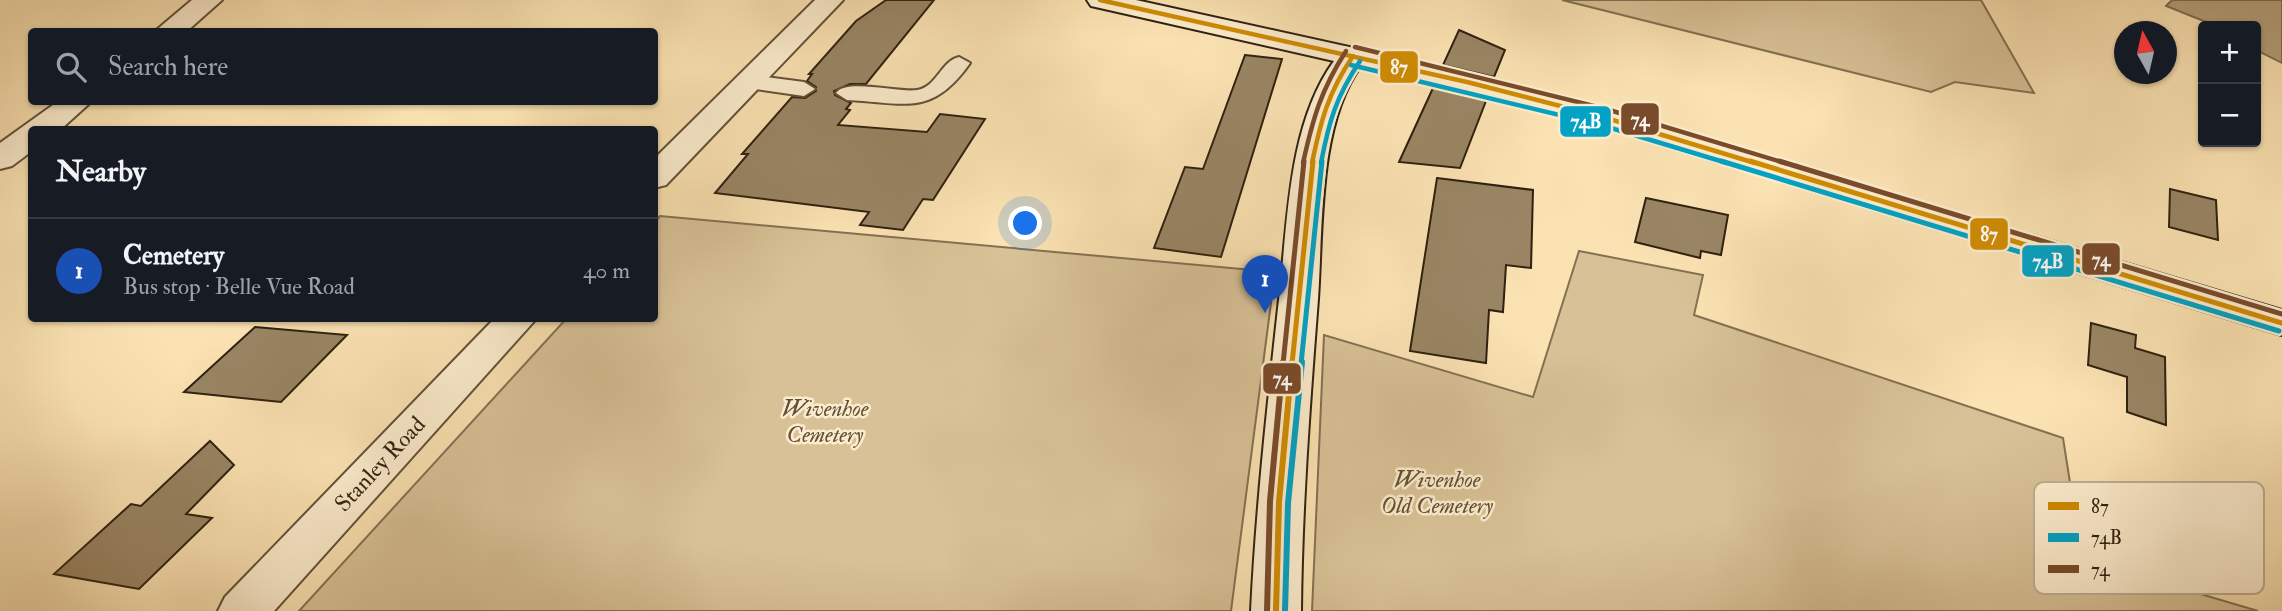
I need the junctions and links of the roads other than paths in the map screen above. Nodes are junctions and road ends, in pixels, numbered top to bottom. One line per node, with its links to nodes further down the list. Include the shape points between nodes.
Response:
1 (209, 0): 4 (street)
2 (830, 0): 7 (street)
3 (1100, 0): 5 (street)
4 (173, 28)
5 (1353, 56): 16 (street, via 1604,117); 18 (street, via 1331,85 1319,119 1311,170 1279,502)
6 (959, 63): 9 (lane, via 940,87 922,97)
7 (750, 82): 8 (lane); 14 (street)
8 (804, 89)
9 (847, 93)
10 (72, 105): 11 (street)
11 (44, 126)
12 (28, 138): 13 (street)
13 (0, 159)
14 (658, 174)
15 (514, 322): 17 (street, Stanley Road)
16 (2282, 323)
17 (243, 611)
18 (1276, 611)

